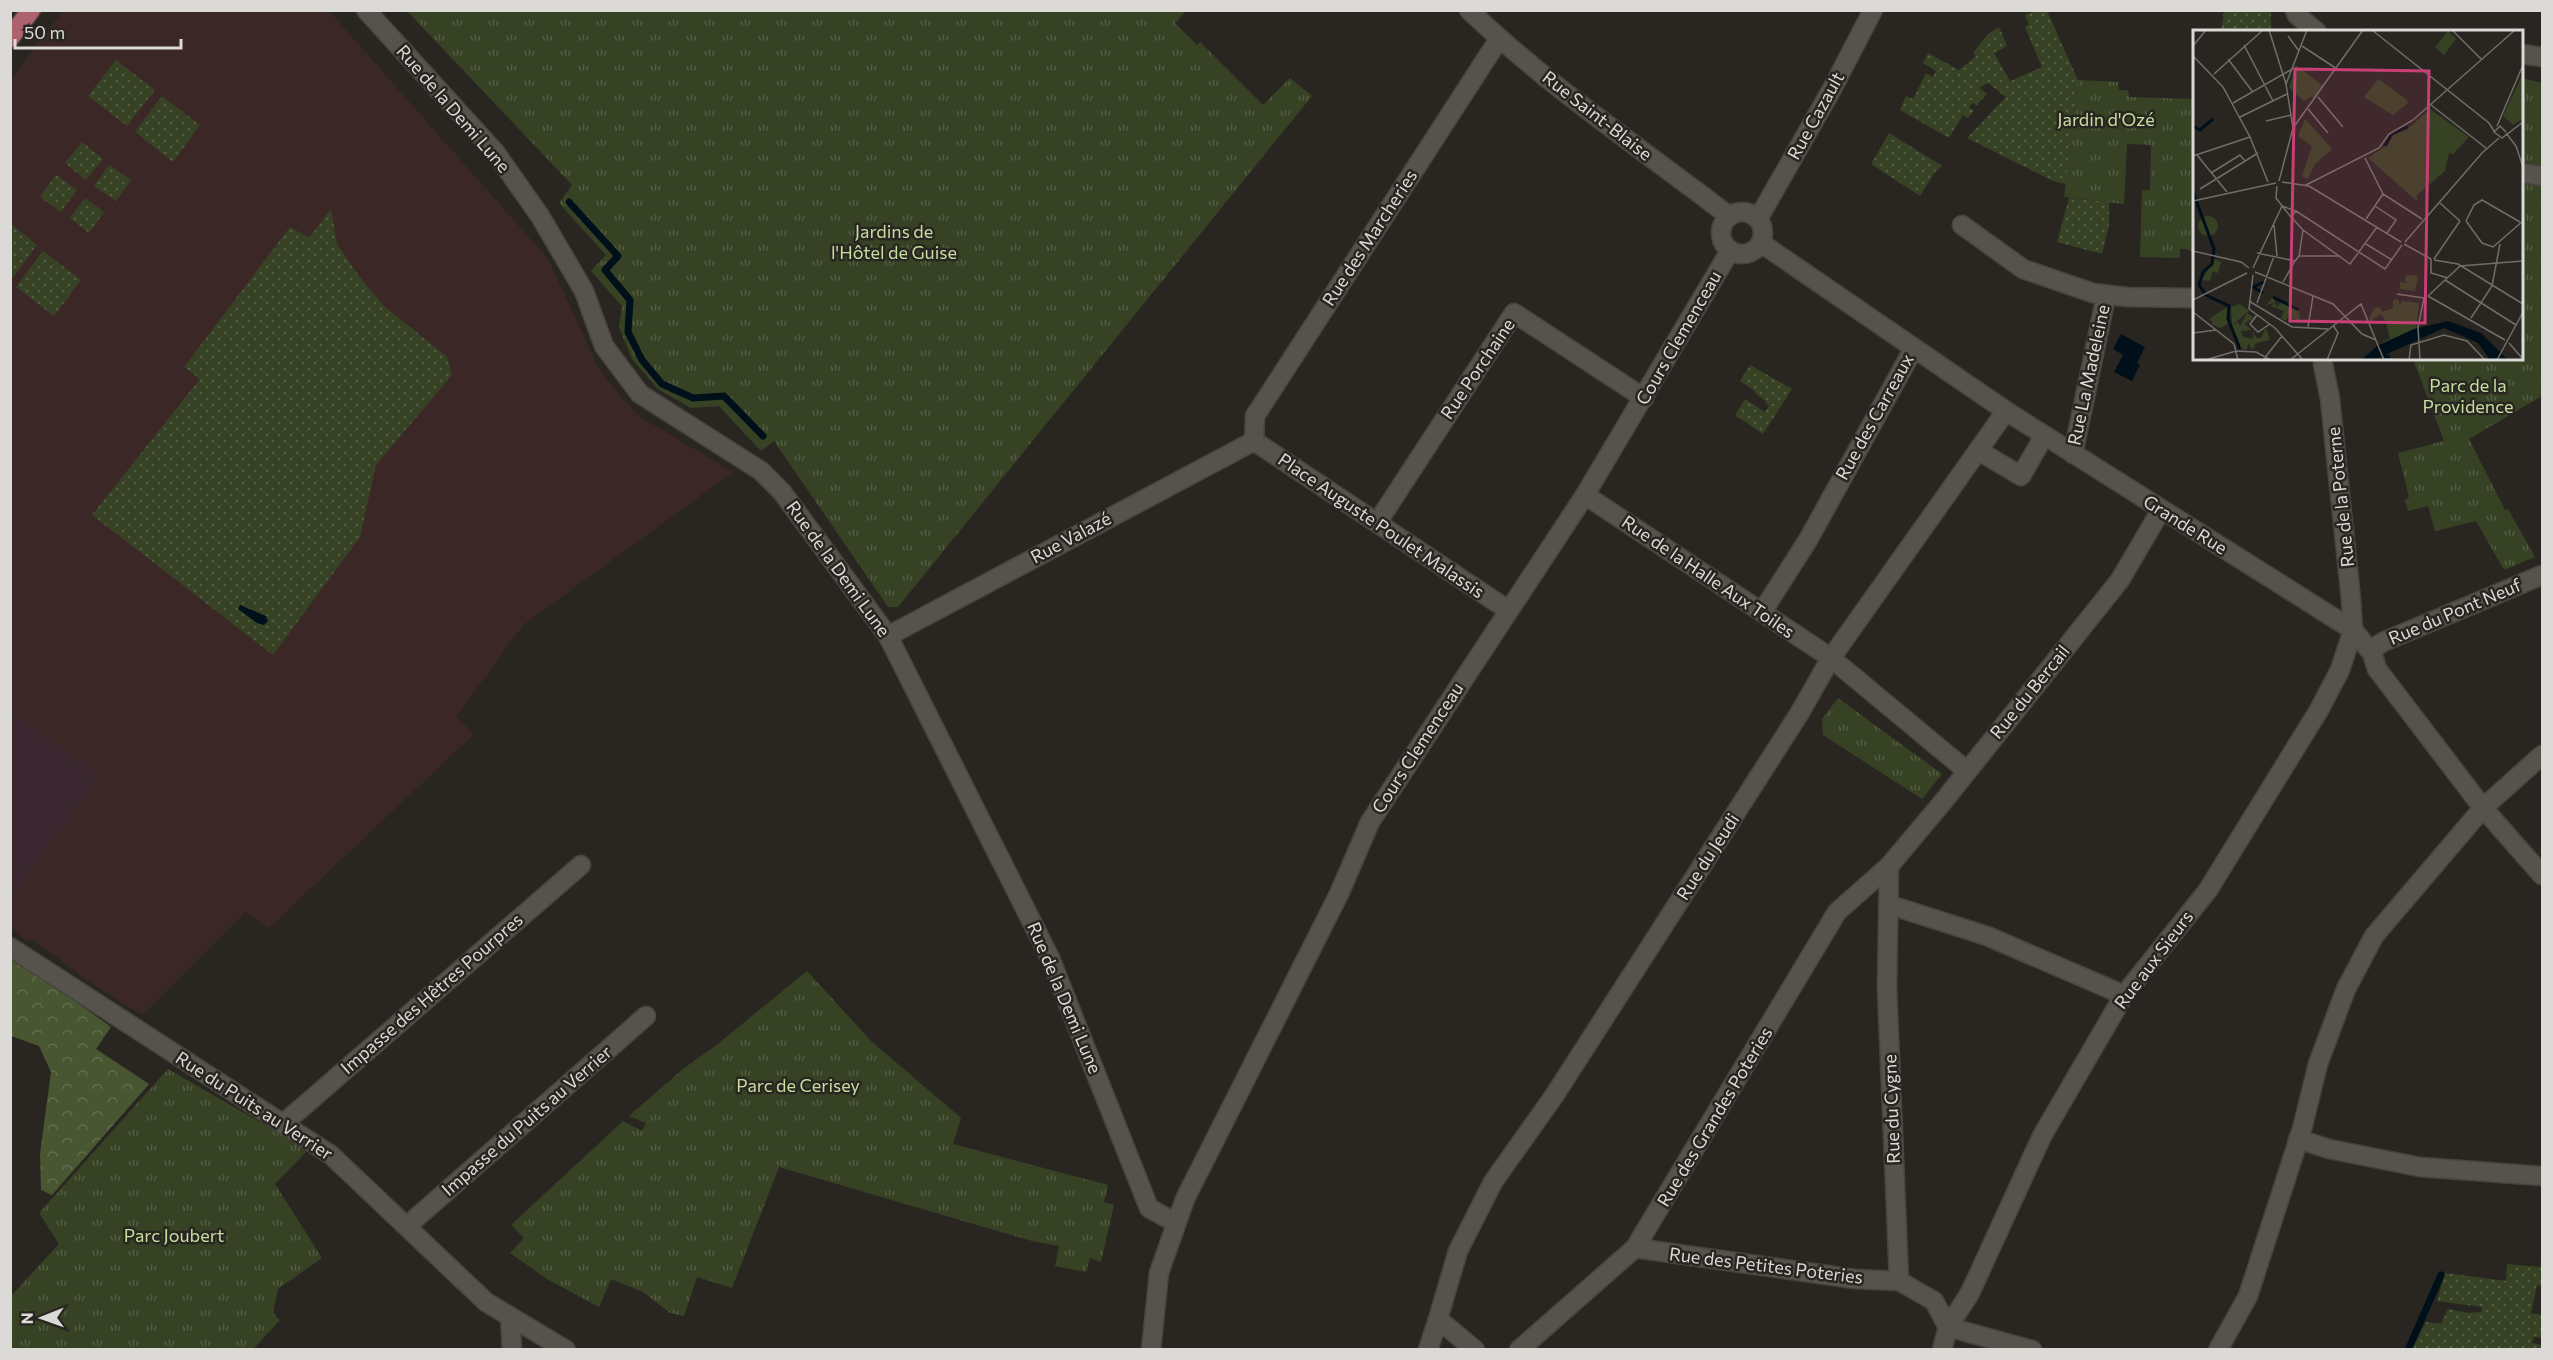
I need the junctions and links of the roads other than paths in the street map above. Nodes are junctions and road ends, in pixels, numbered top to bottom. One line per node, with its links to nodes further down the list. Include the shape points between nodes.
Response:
1 (32, 10): 7 (main road)
2 (366, 10): 35 (street, Rue de la Demi Lune, via 495,152 540,216 584,291 604,346 640,394 761,471 782,492)
3 (1469, 10): 8 (street, Rue Saint-Blaise)
4 (1872, 10): 14 (street, Rue Cazault)
5 (2295, 19): 6 (street)
6 (2314, 30)
7 (10, 38)
8 (1499, 39): 13 (street, Rue Saint-Blaise); 25 (street, Rue des Marcheries, via 1255,416)
9 (2523, 54): 10 (street)
10 (2542, 57)
11 (2523, 173): 12 (street)
12 (2542, 176)
13 (1729, 216): 14 (street, via 1741,212); 17 (street, via 1721,234)
14 (1758, 219): 16 (street, via 1763,231)
15 (1962, 225): 18 (street, via 2023,269)
16 (1761, 243): 17 (street, via 1743,255); 20 (street, Grande Rue)
17 (1730, 251): 22 (street, Cours Clemenceau)
18 (2106, 296): 19 (street); 27 (street, Rue La Madeleine)
19 (2193, 298)
20 (1914, 348): 23 (street, Grande Rue); 33 (street, Rue des Carreaux, via 1808,540)
21 (2323, 364): 34 (street, Rue de la Poterne, via 2331,399)
22 (1644, 398): 28 (street, Cours Clemenceau); 30 (street, Rue Porchaine, via 1514,313)
23 (2006, 411): 24 (street, Grande Rue); 26 (street, Rue du Jeudi)
24 (2044, 436): 26 (street, via 2021,476); 27 (street, Grande Rue)
25 (1254, 441): 30 (street, Place Auguste Poulet Malassis); 35 (street, Rue Valazé)
26 (1979, 451): 37 (street, Rue du Jeudi)
27 (2073, 454): 29 (street, Grande Rue)
28 (1585, 495): 32 (street, Cours Clemenceau); 33 (street, Rue de la Halle Aux Toiles)
29 (2161, 510): 34 (street, Grande Rue); 39 (street, Rue du Bercail, via 2120,580)
30 (1377, 523): 32 (street, Place Auguste Poulet Malassis)
31 (2542, 575): 36 (street, Rue du Pont Neuf, via 2383,642)
32 (1508, 610): 51 (street, Cours Clemenceau, via 1370,822)
33 (1762, 612): 37 (street, Rue de la Halle Aux Toiles)
34 (2353, 630): 36 (street, Grande Rue); 46 (street, Rue aux Sieurs, via 2340,670 2319,710 2208,890)
35 (888, 636): 51 (street, Rue de la Demi Lune, via 1050,958 1149,1208)
36 (2372, 653): 40 (street, Grande Rue, via 2377,669)
37 (1831, 658): 39 (street, Rue de la Halle Aux Toiles); 56 (street, Rue du Jeudi, via 1554,1096 1493,1182 1458,1251)
38 (2542, 755): 40 (street)
39 (1967, 771): 42 (street, Rue du Bercail)
40 (2483, 808): 43 (street, Grande Rue); 49 (street, via 2374,936 2346,989 2318,1064)
41 (581, 865): 48 (street, Impasse des Hêtres Pourpres)
42 (1889, 866): 44 (street, Rue du Cygne); 53 (street, Rue des Grandes Poteries, via 1837,912)
43 (2542, 876)
44 (1890, 905): 46 (street, via 1987,936); 54 (street, Rue du Cygne, via 1887,988)
45 (10, 946): 48 (street, Rue du Puits au Verrier)
46 (2124, 995): 57 (street, Rue aux Sieurs, via 2042,1136 1970,1293)
47 (646, 1016): 52 (street, Impasse du Puits au Verrier)
48 (283, 1124): 52 (street, Rue du Puits au Verrier, via 331,1155)
49 (2298, 1139): 50 (street, via 2420,1167); 66 (street, via 2248,1296)
50 (2542, 1176)
51 (1176, 1223): 60 (street, Cours Clemenceau, via 1159,1273)
52 (407, 1226): 55 (street, Rue du Puits au Verrier, via 486,1302)
53 (1635, 1248): 54 (street, Rue des Petites Poteries, via 1855,1279); 63 (street, Rue des Grandes Poteries)
54 (1899, 1281): 57 (street, via 1934,1301)
55 (510, 1317): 58 (street); 59 (street, Rue du Puits au Verrier)
56 (1438, 1319): 61 (street, Rue du Jeudi); 62 (street)
57 (1948, 1327): 64 (street, Rue aux Sieurs); 65 (street)
58 (512, 1350)
59 (566, 1350)
60 (1151, 1350)
61 (1428, 1350)
62 (1474, 1350)
63 (1519, 1350)
64 (1942, 1350)
65 (2032, 1350)
66 (2218, 1350)

